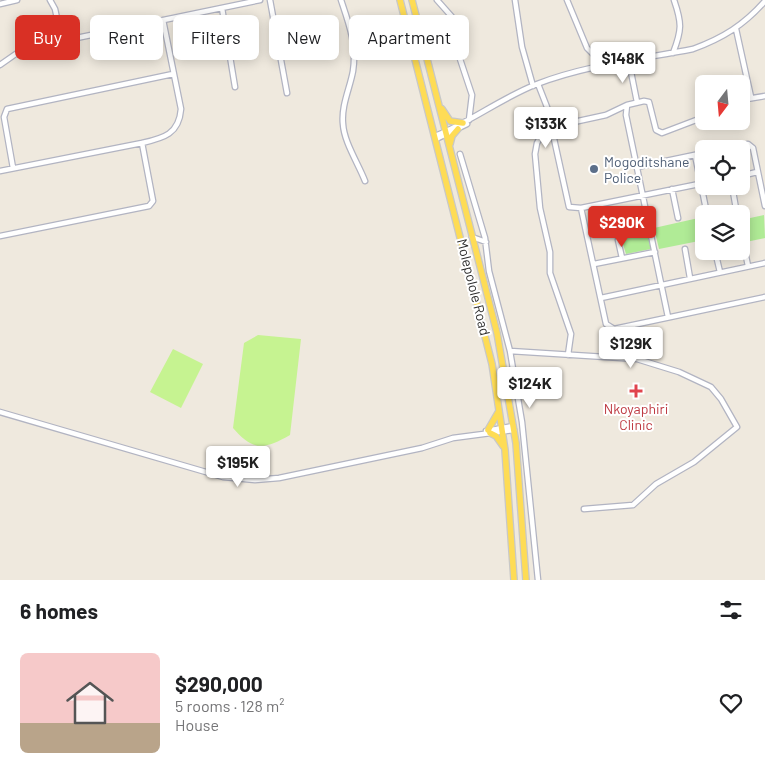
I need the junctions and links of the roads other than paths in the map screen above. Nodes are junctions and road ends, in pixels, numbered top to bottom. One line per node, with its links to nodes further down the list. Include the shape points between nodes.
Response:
1 (17, 0): 12 (street)
2 (50, 0): 15 (street)
3 (260, 0): 14 (street)
4 (270, 0): 26 (street)
5 (341, 0): 50 (street, via 352,30 354,47 353,70 342,122)
6 (400, 0): 39 (main road, Molepolole Road)
7 (412, 0): 30 (main road, Molepolole Road)
8 (437, 0): 35 (street, via 453,18 457,50 472,95)
9 (515, 0): 24 (street, via 522,47)
10 (567, 0): 22 (street, via 587,48)
11 (674, 0): 18 (street, via 681,30)
12 (2, 2)
13 (765, 3): 17 (street)
14 (222, 8): 16 (street); 25 (street)
15 (56, 15)
16 (163, 20): 23 (street)
17 (736, 29): 18 (street, via 712,42); 28 (street)
18 (673, 53): 20 (street)
19 (15, 54): 21 (street)
20 (629, 62): 22 (street); 29 (street)
21 (0, 64)
22 (612, 65): 24 (street)
23 (173, 74): 40 (street, via 181,109 180,119 174,131); 46 (street, via 8,109 4,117)
24 (536, 85): 32 (street); 33 (street)
25 (235, 87)
26 (287, 93)
27 (765, 96): 28 (street)
28 (751, 97)
29 (637, 102): 31 (street); 34 (street, via 649,102 656,130 662,133)
30 (438, 103): 35 (main road, via 450,121); 38 (main road, Molepolole Road)
31 (627, 105): 36 (street, via 606,115); 45 (street, via 626,115)
32 (476, 117): 35 (street); 37 (street)
33 (550, 120): 36 (street); 77 (street, via 535,151 540,208 550,252 550,273 571,334)
34 (695, 120)
35 (466, 121): 38 (street)
36 (551, 127): 55 (street, via 566,202 569,207)
37 (458, 129): 38 (street); 42 (main road, via 452,136)
38 (445, 134): 39 (street); 42 (main road, Molepolole Road)
39 (436, 138): 78 (main road, Molepolole Road, via 480,309)
40 (142, 143): 46 (street); 58 (street, via 153,201 149,206)
41 (750, 145): 48 (street)
42 (449, 149): 59 (main road, Molepolole Road)
43 (460, 154): 60 (street)
44 (695, 155): 45 (street)
45 (637, 167): 53 (street)
46 (14, 168): 47 (street)
47 (0, 171)
48 (757, 172): 49 (street); 54 (street)
49 (750, 174)
50 (365, 181)
51 (695, 184): 52 (street)
52 (672, 189): 53 (street); 56 (street)
53 (643, 196): 55 (street); 57 (street)
54 (765, 206)
55 (581, 208): 68 (street)
56 (678, 218)
57 (650, 225): 63 (street); 64 (street, via 619,235)
58 (0, 236)
59 (472, 237): 60 (street); 62 (main road, Molepolole Road)
60 (484, 242): 62 (street); 76 (street)
61 (685, 249): 71 (street)
62 (476, 251): 80 (main road, Molepolole Road, via 497,333)
63 (655, 252): 64 (street); 72 (street)
64 (622, 258): 68 (street)
65 (717, 260): 70 (street)
66 (747, 260): 69 (street)
67 (765, 262): 69 (street)
68 (594, 264): 74 (street)
69 (748, 266): 70 (street)
70 (720, 272): 71 (street)
71 (690, 278): 72 (street)
72 (662, 284): 74 (street); 75 (street)
73 (765, 297): 75 (street)
74 (601, 298): 75 (street, via 609,328)
75 (668, 317)
76 (510, 351): 77 (street); 87 (street, via 522,422)
77 (568, 356): 84 (street, via 637,360 701,381 720,399 737,427 694,462 656,484 633,506)
78 (500, 409): 81 (main road, Molepolole Road); 82 (main road)
79 (0, 412): 82 (street, via 223,477 255,480 394,455 453,438)
80 (514, 428): 81 (street); 86 (main road, Molepolole Road)
81 (503, 429): 82 (street); 83 (main road, Molepolole Road)
82 (489, 432): 83 (main road, via 498,438)
83 (505, 450): 85 (main road, Molepolole Road)
84 (584, 509)
85 (514, 580)
86 (526, 580)
87 (538, 580)

